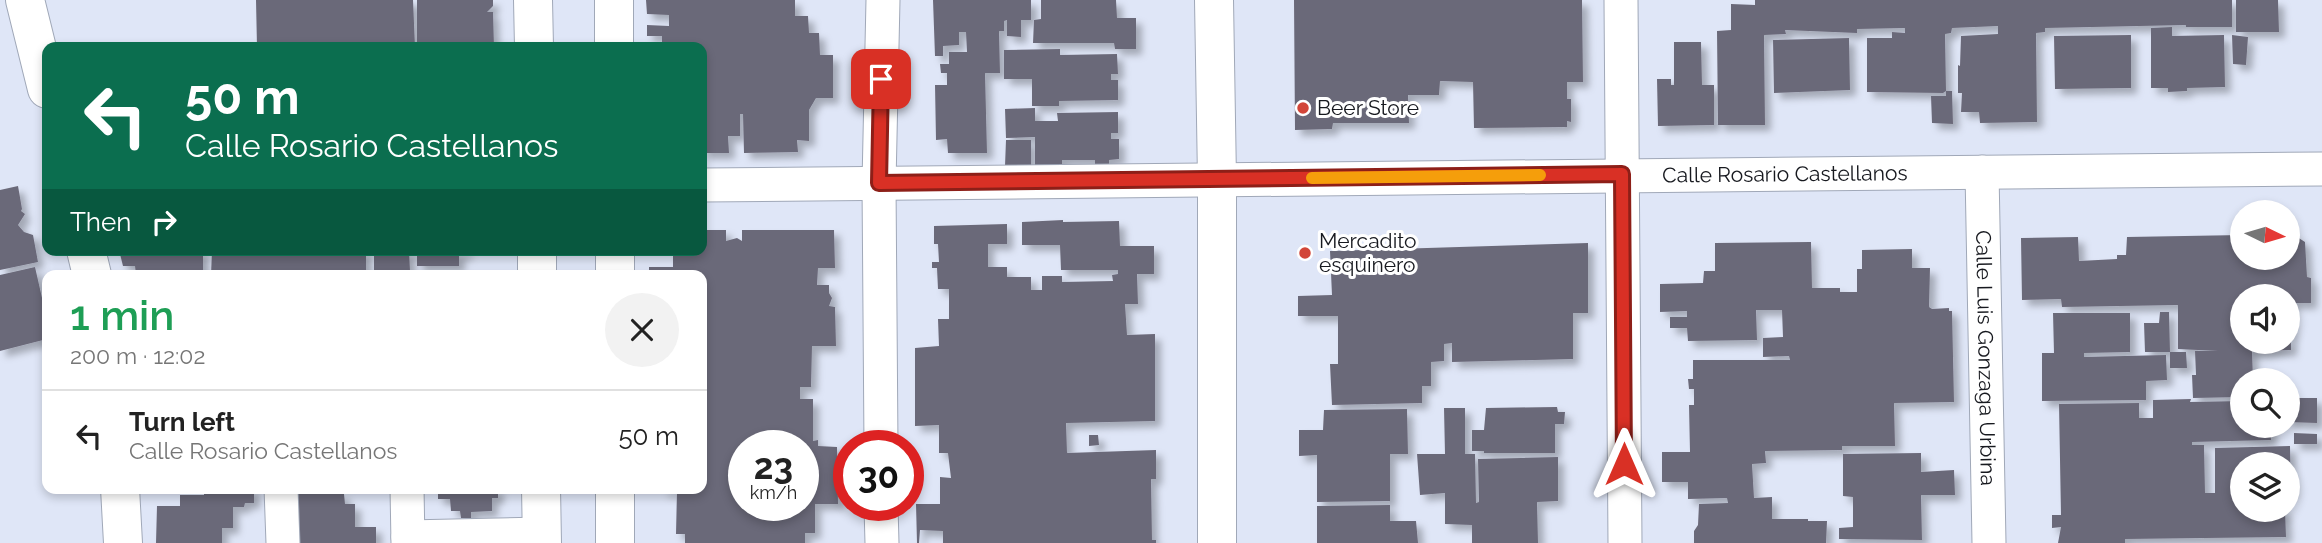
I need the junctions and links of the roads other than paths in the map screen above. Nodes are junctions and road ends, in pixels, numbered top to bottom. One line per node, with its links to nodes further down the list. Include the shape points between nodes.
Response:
1 (25, 0): 9 (street)
2 (534, 0): 7 (street)
3 (614, 0): 8 (street)
4 (883, 0): 14 (street)
5 (1214, 0): 13 (street)
6 (1621, 0): 12 (street)
7 (534, 42)
8 (614, 42)
9 (42, 69)
10 (2322, 169): 11 (street, Calle Rosario Castellanos)
11 (1982, 172): 12 (street, Calle Rosario Castellanos); 31 (street, Calle Luis Gonzaga Urbina)
12 (1622, 174): 13 (street, Calle Rosario Castellanos); 30 (street)
13 (1217, 179): 14 (street, Calle Rosario Castellanos); 29 (street)
14 (879, 183): 15 (street, Calle Rosario Castellanos); 16 (street)
15 (707, 185)
16 (881, 430)
17 (120, 494): 25 (street)
18 (281, 494): 26 (street)
19 (407, 494): 24 (street)
20 (541, 494): 23 (street)
21 (615, 494): 27 (street)
22 (881, 521): 28 (street)
23 (542, 539): 24 (street)
24 (408, 540)
25 (123, 543)
26 (283, 543)
27 (615, 543)
28 (882, 543)
29 (1217, 543)
30 (1625, 543)
31 (1989, 543)

